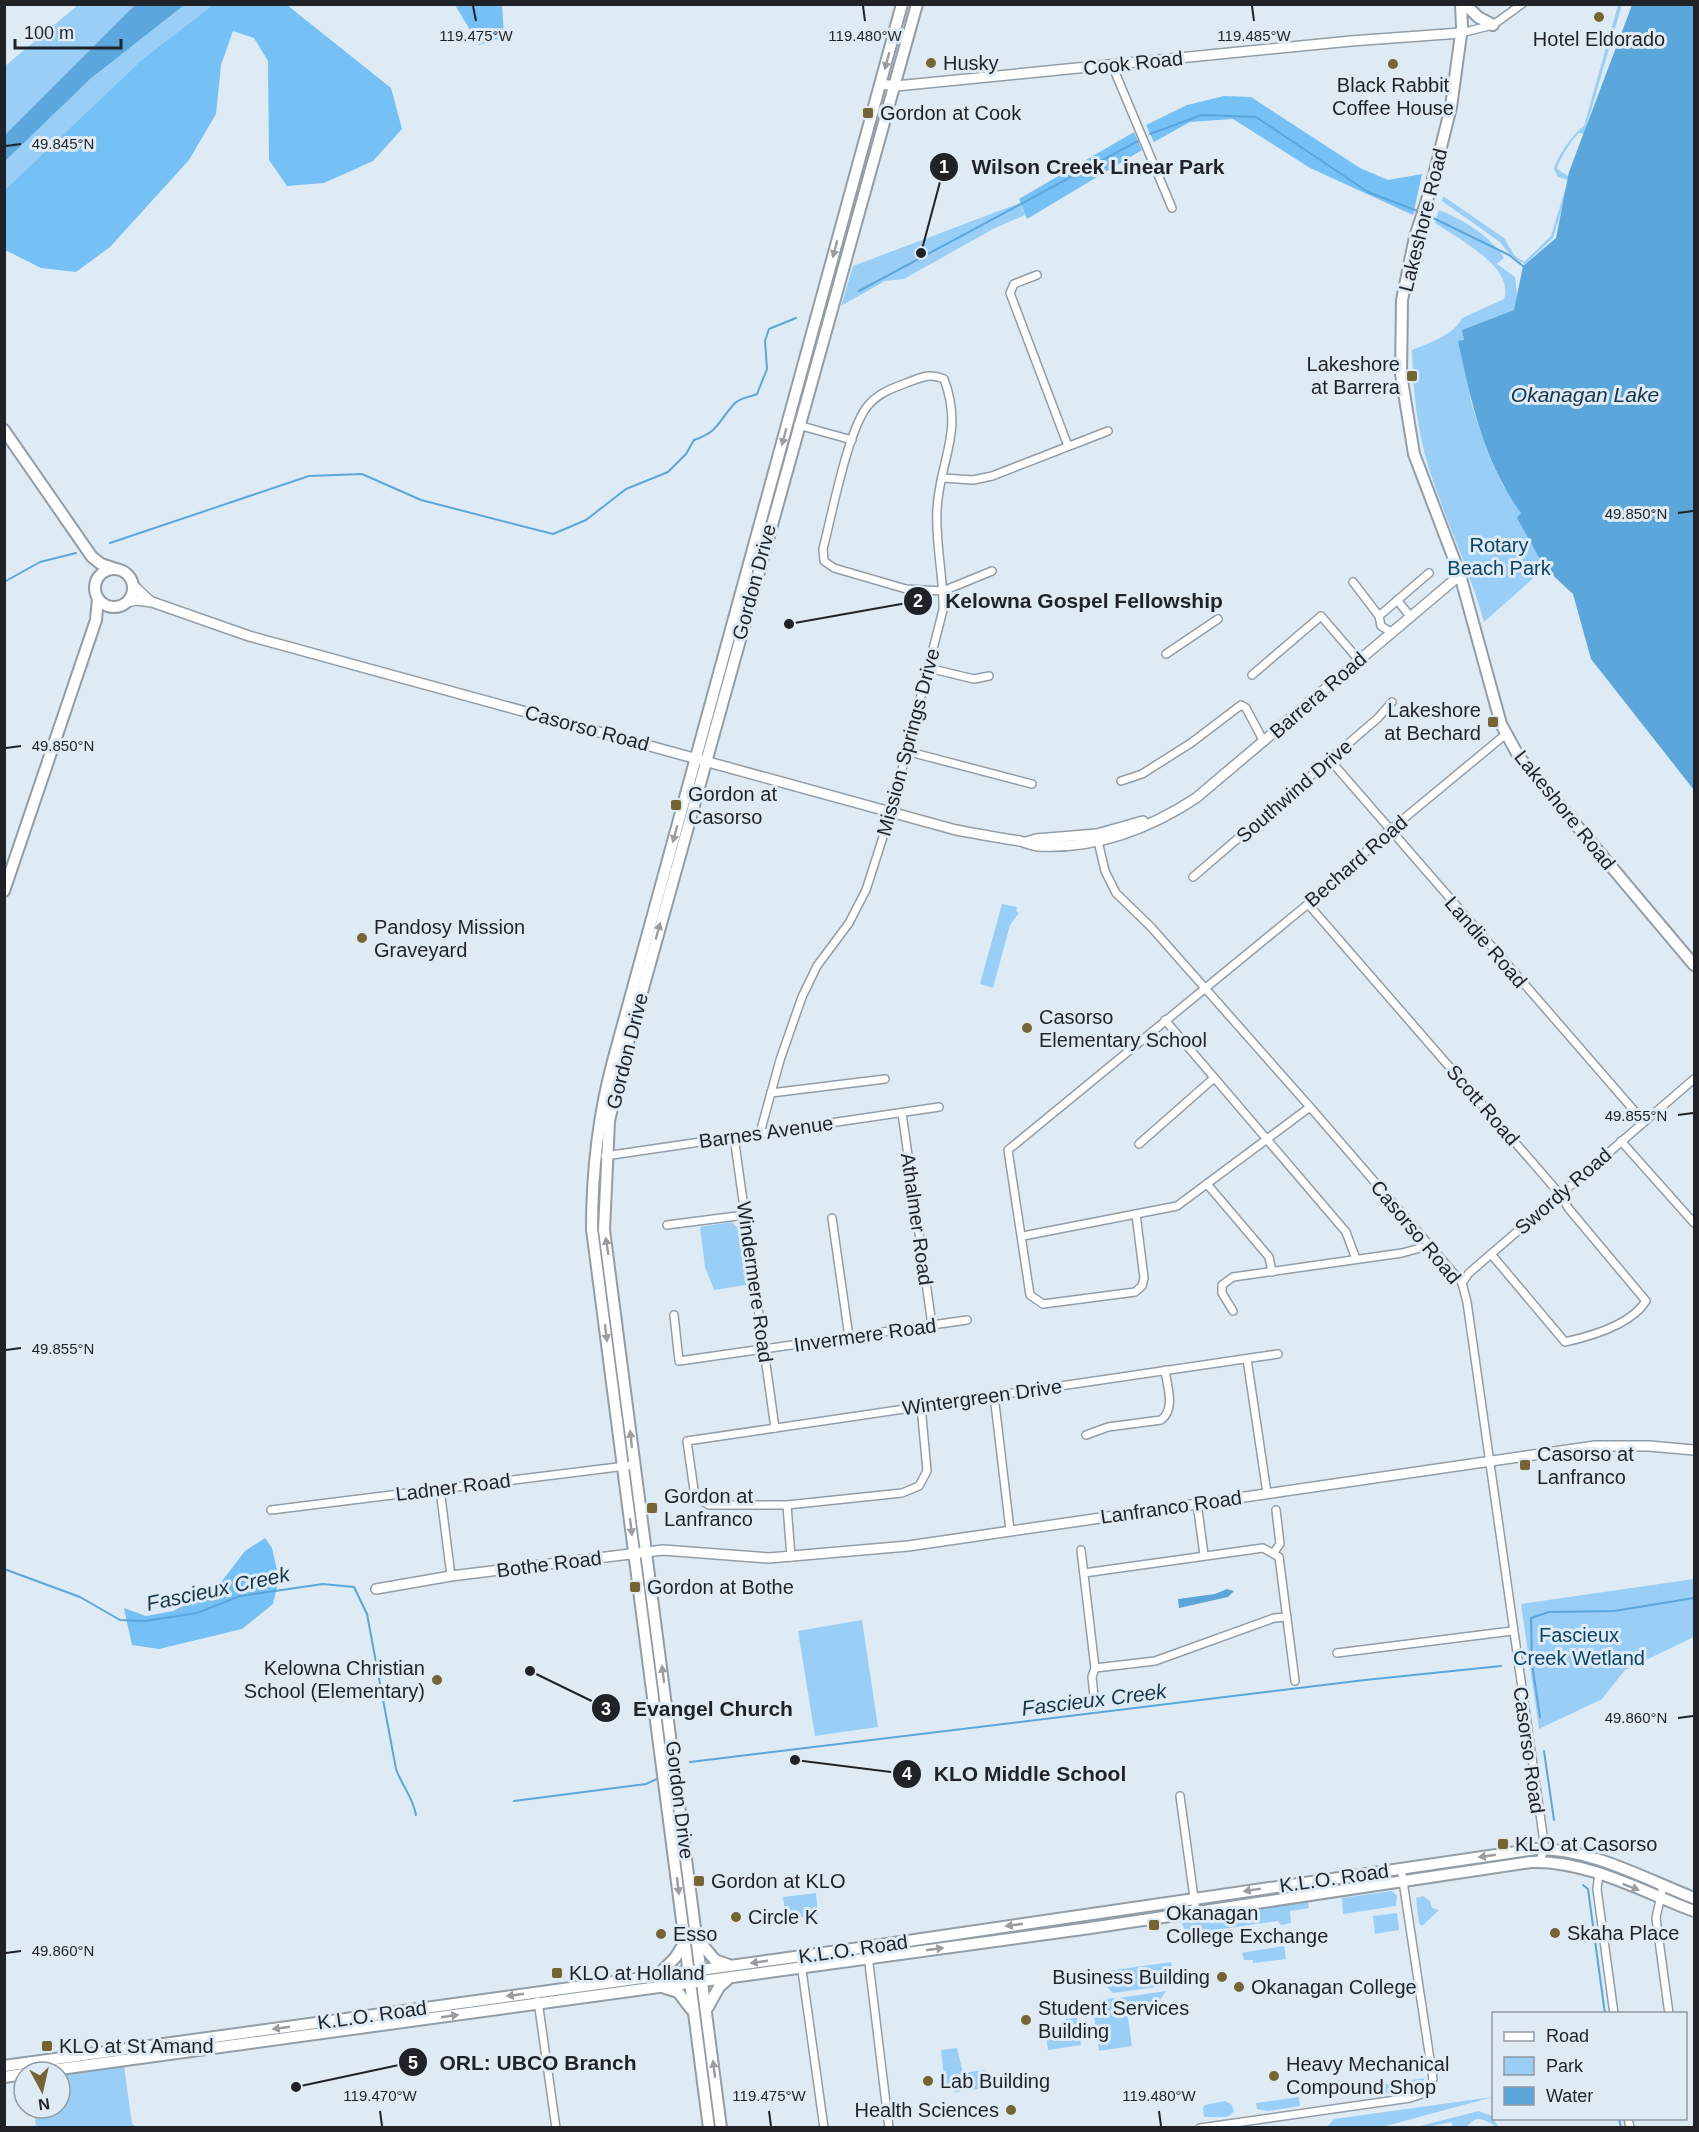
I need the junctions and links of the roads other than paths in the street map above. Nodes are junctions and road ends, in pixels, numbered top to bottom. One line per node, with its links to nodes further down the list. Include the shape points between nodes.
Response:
1 (902, 4): 8 (main road, Gordon Drive, one-way to 8)
2 (917, 4): 9 (main road, Gordon Drive)
3 (1463, 4): 5 (main road); 6 (main road, Lakeshore Road)
4 (1522, 4): 5 (street, Cook Road)
5 (1493, 25): 6 (street, Cook Road)
6 (1461, 33): 7 (street, Cook Road); 22 (main road, Lakeshore Road, via 1451,107 1402,300 1400,353 1414,454)
7 (1112, 65): 9 (street, Cook Road); 10 (street)
8 (881, 84): 9 (street, Cook Road); 46 (main road, Gordon Drive, one-way to 46)
9 (896, 86): 12 (main road, Gordon Drive)
10 (1172, 208)
11 (1037, 275): 16 (street, via 1014,284 1010,292)
12 (798, 425): 15 (street); 46 (main road, Gordon Drive)
13 (4, 430): 18 (main road)
14 (1108, 431): 16 (street)
15 (852, 441): 17 (street, Mission Springs Drive, via 866,408 881,393 935,375 944,379 954,422); 26 (street, via 823,549 824,561 834,568 906,589)
16 (1068, 446): 17 (street, via 992,476 973,480)
17 (943, 478): 26 (street, Mission Springs Drive, via 937,509)
18 (92, 557): 19 (main road); 23 (main road)
19 (116, 569): 23 (main road, via 104,572); 25 (main road, via 127,574)
20 (992, 572): 26 (street)
21 (1429, 573): 28 (street)
22 (1460, 575): 32 (street, Barrera Road); 43 (main road, Lakeshore Road)
23 (96, 581): 27 (main road)
24 (1353, 582): 33 (street)
25 (133, 585): 29 (main road); 30 (street, Casorso Road)
26 (944, 591): 39 (street, Mission Springs Drive)
27 (98, 599): 31 (main road); 35 (main road)
28 (1397, 600): 32 (street); 33 (street)
29 (127, 602): 30 (street, Casorso Road); 31 (main road)
30 (152, 602): 46 (street, Casorso Road, via 249,636)
31 (115, 607): 35 (main road)
32 (1410, 615): 36 (street, Barrera Road)
33 (1379, 616): 36 (street, via 1381,626)
34 (1218, 619): 37 (street)
35 (96, 620): 54 (main road)
36 (1391, 632): 38 (street, Barrera Road)
37 (1166, 654)
38 (1358, 659): 40 (street, via 1321,616); 44 (street, Barrera Road)
39 (928, 668): 41 (street, via 974,679); 45 (street, Mission Springs Drive)
40 (1252, 675)
41 (989, 676)
42 (1392, 702): 47 (street, Southwind Drive)
43 (1506, 734): 51 (street, Bechard Road); 56 (main road, Lakeshore Road, via 1519,757)
44 (1264, 742): 48 (street, via 1241,705 1142,774); 52 (street, Barrera Road, via 1174,813)
45 (906, 751): 49 (street); 50 (street, Mission Springs Drive)
46 (701, 759): 50 (street, Casorso Road); 72 (main road, Gordon Drive, one-way to 46, via 622,1064); 73 (main road, Gordon Drive, one-way to 73, via 603,1097)
47 (1330, 760): 51 (street, Landie Road); 53 (street, Southwind Drive)
48 (1121, 781)
49 (1032, 784)
50 (891, 812): 52 (street, Casorso Road, via 956,830 1026,842); 62 (street, Mission Springs Drive, via 866,890 849,923 817,966 802,997)
51 (1390, 830): 55 (street, Bechard Road); 66 (street, Landie Road)
52 (1097, 838): 57 (street, Casorso Road, via 1105,871 1116,893)
53 (1193, 877)
54 (4, 891)
55 (1308, 904): 57 (street, Bechard Road); 75 (street, Scott Road)
56 (1695, 965)
57 (1205, 989): 58 (street, Bechard Road); 64 (street, Casorso Road)
58 (1165, 1020): 60 (street); 81 (street, Bechard Road, via 1008,1150)
59 (885, 1078): 62 (street)
60 (1214, 1078): 69 (street); 71 (street)
61 (1695, 1079): 66 (street, Swordy Road)
62 (771, 1093): 67 (street, Mission Springs Drive)
63 (939, 1107): 65 (street, Barnes Avenue)
64 (1310, 1107): 69 (street); 82 (street, Casorso Road)
65 (902, 1113): 67 (street, Barnes Avenue); 90 (street, Athalmer Road)
66 (1644, 1122): 70 (street, Swordy Road)
67 (760, 1133): 68 (street, Barnes Avenue)
68 (734, 1137): 72 (street, Barnes Avenue); 77 (street, Windermere Road)
69 (1267, 1139): 74 (street); 84 (street, via 1346,1232)
70 (1621, 1141): 75 (street, Swordy Road); 79 (street)
71 (1139, 1144)
72 (605, 1156): 73 (street, Barnes Avenue); 102 (main road, Gordon Drive, one-way to 72, via 617,1311 604,1230)
73 (594, 1157): 102 (main road, Gordon Drive, one-way to 102, via 592,1228)
74 (1207, 1184): 76 (street, via 1177,1206); 85 (street, via 1269,1257)
75 (1559, 1193): 83 (street, Swordy Road); 83 (street, Scott Road, via 1646,1301 1640,1312 1589,1336 1565,1342)
76 (1136, 1214): 81 (street); 81 (street, via 1144,1278 1135,1292 1042,1304 1035,1301 1030,1296)
77 (745, 1215): 80 (street); 92 (street, Windermere Road)
78 (832, 1218): 91 (street)
79 (1695, 1223)
80 (667, 1225)
81 (1023, 1236)
82 (1431, 1245): 84 (street); 86 (street, Casorso Road)
83 (1491, 1254): 86 (street, Swordy Road)
84 (1356, 1260): 85 (street)
85 (1272, 1272): 87 (street, via 1225,1280 1222,1293)
86 (1462, 1283): 101 (street, Casorso Road)
87 (1233, 1311)
88 (674, 1315): 92 (street, Invermere Road, via 679,1361)
89 (967, 1320): 90 (street, Invermere Road)
90 (932, 1325): 91 (street, Invermere Road)
91 (849, 1337): 92 (street, Invermere Road)
92 (764, 1349): 98 (street, Windermere Road)
93 (1278, 1354): 94 (street, Wintergreen Drive)
94 (1247, 1359): 95 (street, Wintergreen Drive); 104 (street)
95 (1165, 1370): 96 (street, Wintergreen Drive); 99 (street, via 1170,1406 1167,1416 1108,1426)
96 (994, 1395): 97 (street, Wintergreen Drive); 109 (street)
97 (921, 1406): 98 (street, Wintergreen Drive); 106 (street, via 927,1472 919,1486 902,1493)
98 (775, 1428): 106 (street, Wintergreen Drive, via 687,1441 695,1497 709,1506)
99 (1086, 1435)
100 (1695, 1450): 101 (street, Lanfranco Road, via 1595,1446)
101 (1490, 1460): 104 (street, Lanfranco Road); 120 (street, Casorso Road)
102 (628, 1466): 103 (street, Ladner Road); 111 (main road, Gordon Drive); 113 (main road, Gordon Drive, one-way to 113)
103 (440, 1489): 107 (street, Ladner Road); 117 (street)
104 (1267, 1493): 105 (street, Lanfranco Road)
105 (1197, 1503): 109 (street, Lanfranco Road); 114 (street)
106 (787, 1505): 115 (street)
107 (271, 1510)
108 (1276, 1510): 112 (street, via 1280,1544)
109 (1010, 1530): 115 (street, Lanfranco Road, via 908,1546)
110 (1081, 1550): 116 (street)
111 (647, 1552): 113 (street, Bothe Road); 115 (street, Lanfranco Road); 137 (main road, Gordon Drive, one-way to 111)
112 (1274, 1552): 114 (street, via 1263,1548); 119 (street, via 1279,1557)
113 (634, 1553): 117 (street, Bothe Road); 138 (main road, Gordon Drive, one-way to 138)
114 (1204, 1555): 116 (street)
115 (791, 1557)
116 (1084, 1573): 122 (street)
117 (451, 1576): 118 (street, Bothe Road)
118 (376, 1589)
119 (1287, 1617): 122 (street, via 1274,1618 1155,1661); 123 (street)
120 (1512, 1631): 121 (street); 126 (street, Casorso Road, via 1540,1825)
121 (1337, 1653)
122 (1095, 1668): 124 (street)
123 (1295, 1681)
124 (1094, 1696)
125 (1180, 1796): 134 (street)
126 (1540, 1849): 127 (street, via 1540,1859); 128 (main road, K.L.O. Road, one-way to 128); 131 (main road, K.L.O. Road, via 1608,1864)
127 (1534, 1862): 129 (main road, K.L.O. Road); 130 (main road, K.L.O. Road)
128 (1401, 1868): 130 (street); 134 (main road, K.L.O. Road, one-way to 134)
129 (1599, 1874): 132 (main road, K.L.O. Road, one-way to 132); 151 (street, via 1597,1889)
130 (1404, 1881): 136 (main road, K.L.O. Road); 161 (street, via 1433,2079 1428,2092 1410,2098)
131 (1663, 1886): 132 (street); 133 (main road, K.L.O. Road)
132 (1659, 1898): 135 (main road, K.L.O. Road); 152 (street, via 1656,1918)
133 (1695, 1898)
134 (1194, 1899): 136 (street); 139 (main road, K.L.O. Road, one-way to 139)
135 (1695, 1911)
136 (1196, 1912): 141 (main road, K.L.O. Road, one-way to 136)
137 (698, 1940): 142 (main road, via 714,1959); 144 (main road, Gordon Drive)
138 (685, 1942): 145 (main road, Gordon Drive); 148 (main road)
139 (867, 1947): 140 (main road, K.L.O. Road); 141 (street)
140 (800, 1956): 142 (main road, K.L.O. Road, one-way to 142); 143 (street)
141 (868, 1959): 143 (main road, K.L.O. Road); 160 (street)
142 (732, 1966): 144 (main road, K.L.O. Road)
143 (802, 1968): 146 (main road, K.L.O. Road); 159 (street)
144 (702, 1970): 145 (main road, K.L.O. Road); 147 (main road, Gordon Drive)
145 (690, 1977): 147 (main road, K.L.O. Road); 148 (main road, K.L.O. Road); 153 (main road, Gordon Drive)
146 (731, 1978): 147 (main road, K.L.O. Road); 150 (main road, via 716,1990)
147 (704, 1981): 150 (main road, Gordon Drive)
148 (658, 1982): 149 (main road, K.L.O. Road); 153 (main road, via 678,1992)
149 (537, 1998): 154 (main road, K.L.O. Road, one-way to 154); 155 (main road, K.L.O. Road, one-way to 149); 156 (street)
150 (707, 2009): 158 (main road, Gordon Drive, one-way to 150)
151 (1614, 2012)
152 (1669, 2012)
153 (695, 2016): 157 (main road, Gordon Drive)
154 (4, 2066)
155 (72, 2067)
156 (556, 2127)
157 (709, 2127)
158 (721, 2127)
159 (824, 2127)
160 (889, 2127)
161 (1200, 2127)

